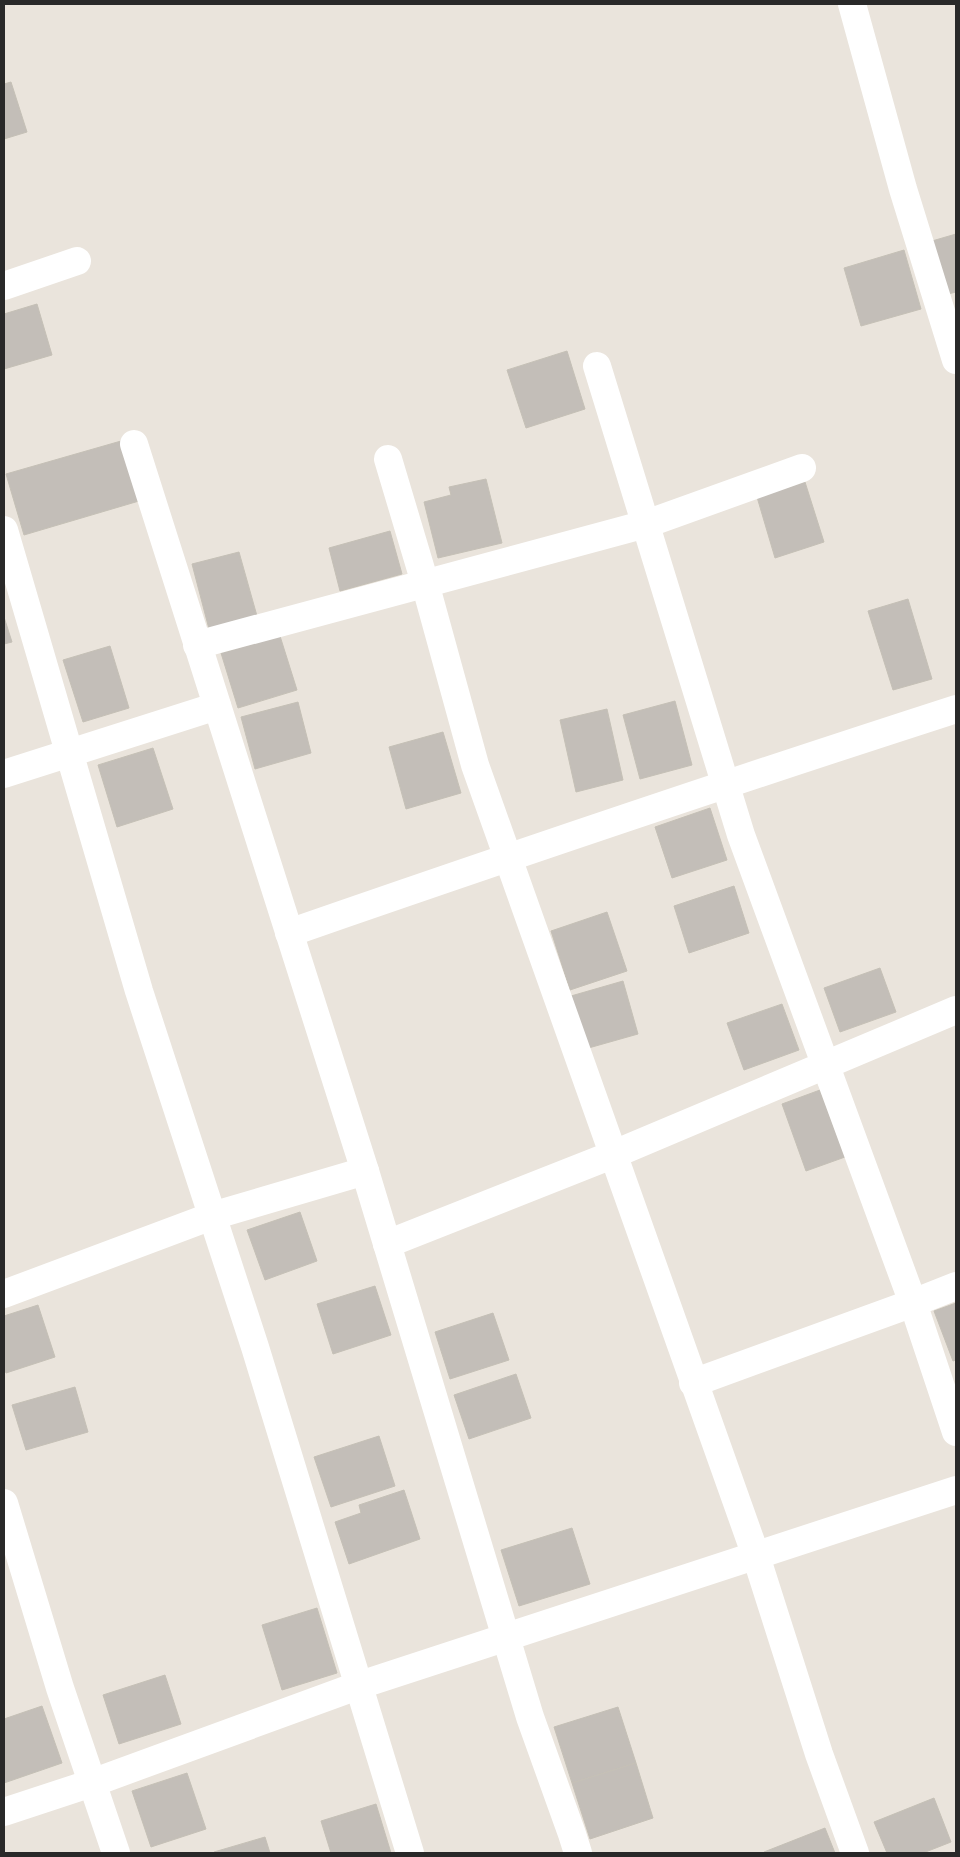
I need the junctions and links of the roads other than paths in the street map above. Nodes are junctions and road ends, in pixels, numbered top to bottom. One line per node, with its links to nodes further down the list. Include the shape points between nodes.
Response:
1 (852, 4): 4 (street)
2 (77, 261): 3 (street)
3 (4, 286)
4 (956, 360)
5 (597, 366): 9 (street)
6 (134, 444): 12 (street)
7 (388, 459): 11 (street)
8 (802, 468): 9 (street)
9 (646, 524): 11 (street); 17 (street)
10 (4, 530): 15 (street)
11 (425, 583): 12 (street); 18 (street, via 475,765)
12 (198, 645): 13 (street)
13 (217, 706): 15 (street); 19 (street)
14 (956, 710): 17 (street)
15 (69, 752): 16 (street); 24 (street, via 139,991)
16 (4, 774)
17 (725, 784): 18 (street); 21 (street, via 740,835)
18 (508, 856): 19 (street); 22 (street)
19 (289, 932): 23 (street)
20 (956, 1010): 21 (street)
21 (825, 1066): 22 (street); 28 (street)
22 (612, 1156): 25 (street); 29 (street)
23 (365, 1171): 24 (street); 25 (street)
24 (212, 1216): 27 (street); 35 (street)
25 (387, 1244): 34 (street)
26 (956, 1286): 28 (street)
27 (4, 1294)
28 (913, 1304): 29 (street); 30 (street)
29 (694, 1383): 33 (street)
30 (956, 1432)
31 (956, 1490): 33 (street)
32 (4, 1503): 36 (street)
33 (756, 1556): 34 (street); 41 (street, via 818,1754)
34 (506, 1637): 35 (street); 40 (street, via 530,1717)
35 (357, 1686): 36 (street); 39 (street)
36 (92, 1783): 37 (street); 38 (street)
37 (4, 1812)
38 (116, 1853)
39 (410, 1853)
40 (578, 1853)
41 (855, 1853)

